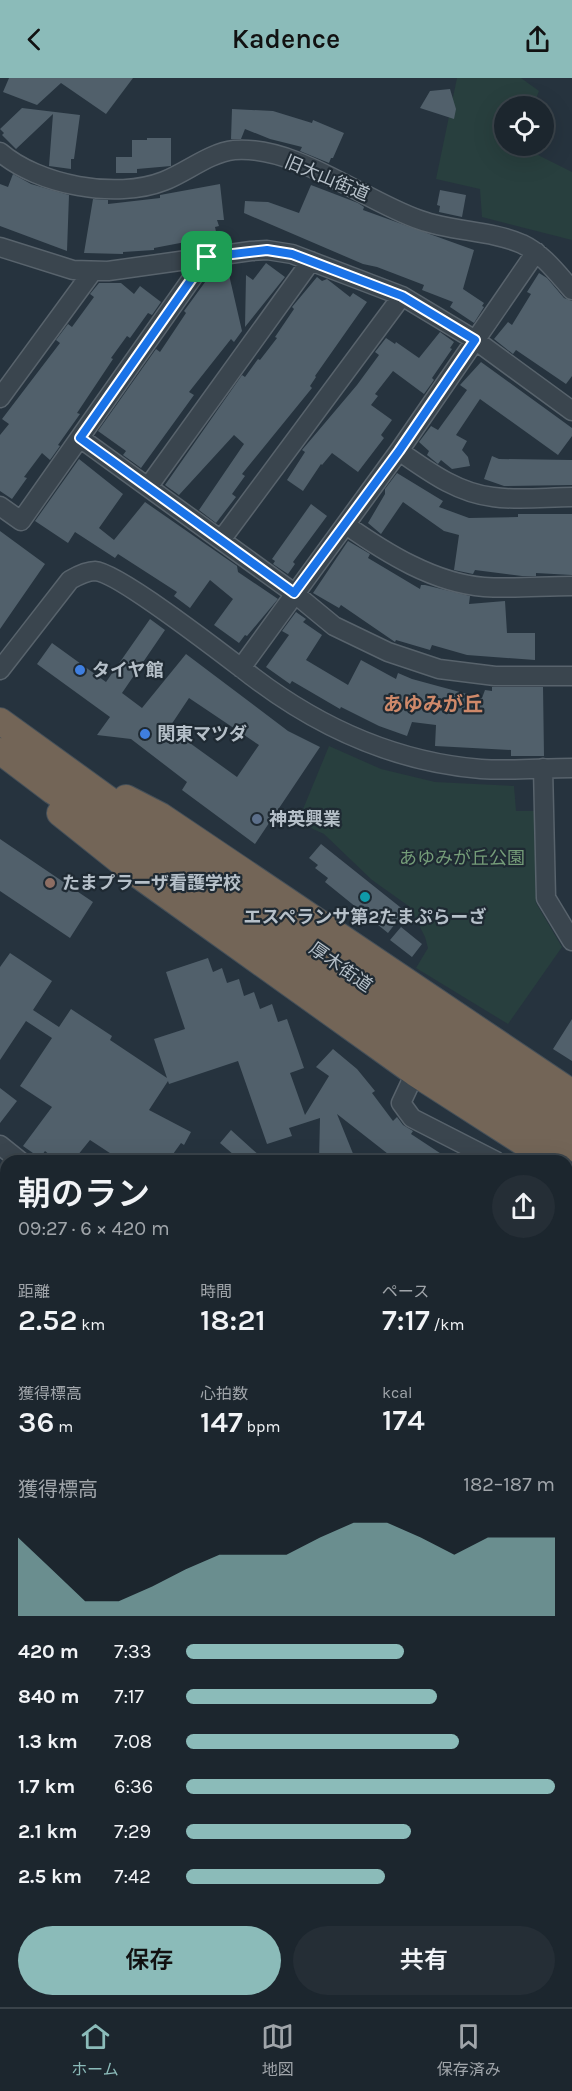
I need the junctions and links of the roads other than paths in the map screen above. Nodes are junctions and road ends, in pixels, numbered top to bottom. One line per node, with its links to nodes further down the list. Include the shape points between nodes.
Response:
1 (0, 152): 3 (street, 旧大山街道, via 14,164 51,180 83,187 127,189 162,182 213,156 235,150 264,153 294,160 420,220 508,239)
2 (0, 247): 6 (street, via 73,270)
3 (536, 252): 7 (street, 旧大山街道); 9 (street)
4 (207, 257): 5 (street, via 267,250); 6 (street); 12 (street)
5 (311, 261): 8 (street); 14 (street)
6 (93, 271): 10 (street)
7 (572, 290)
8 (402, 296): 9 (street); 18 (street)
9 (475, 340): 11 (street); 13 (street)
10 (0, 398)
11 (572, 411)
12 (80, 438): 14 (street); 16 (street, via 21,521)
13 (399, 451): 15 (street, via 463,490 494,498); 17 (street)
14 (148, 487): 18 (street)
15 (572, 497)
16 (0, 506)
17 (346, 525): 19 (street, via 376,546 446,579 483,587); 20 (street)
18 (221, 540): 20 (street)
19 (572, 586)
20 (294, 593): 21 (street); 23 (street, via 334,626 388,652 440,669 495,676)
21 (241, 668): 22 (street, via 144,597 95,571 70,580); 27 (street, via 323,723 398,755 481,769)
22 (0, 670)
23 (572, 676)
24 (0, 721): 29 (highway, 厚木街道)
25 (0, 751): 35 (highway, 厚木街道, via 325,985)
26 (0, 766): 31 (highway, via 130,869)
27 (543, 768): 28 (street); 30 (street, via 546,898)
28 (572, 768)
29 (74, 773): 32 (highway, via 161,816); 33 (highway, 厚木街道, via 340,967)
30 (572, 941)
31 (415, 1073): 37 (street, via 400,1103 412,1118); 38 (highway)
32 (572, 1093)
33 (572, 1121)
34 (0, 1145): 36 (street)
35 (572, 1148)
36 (12, 1155)
37 (484, 1155)
38 (543, 1155)

